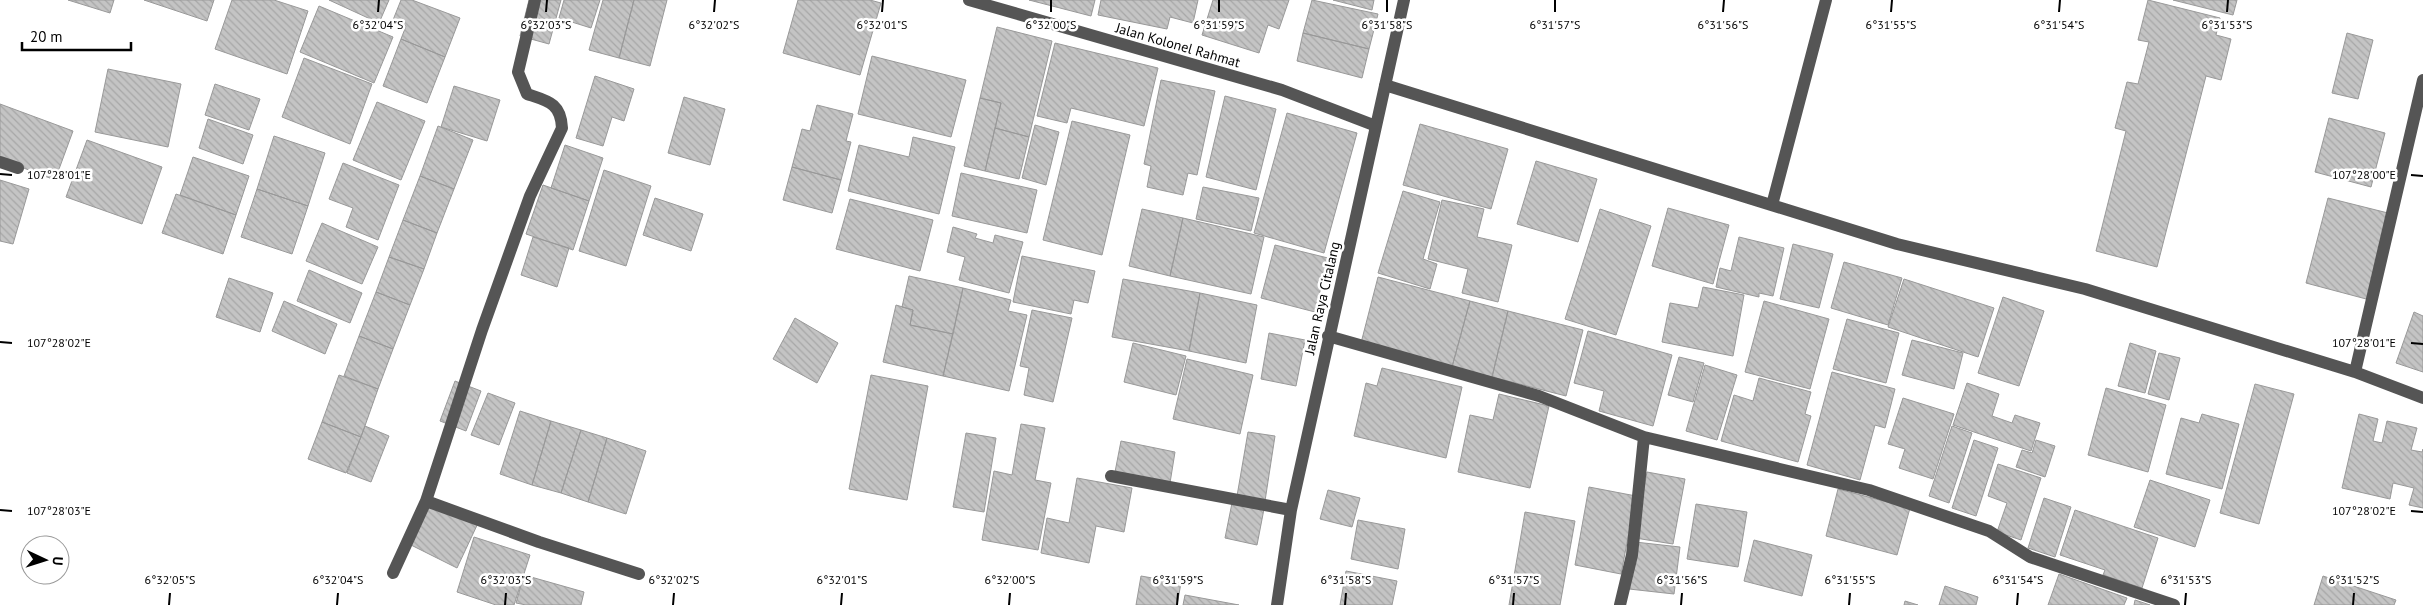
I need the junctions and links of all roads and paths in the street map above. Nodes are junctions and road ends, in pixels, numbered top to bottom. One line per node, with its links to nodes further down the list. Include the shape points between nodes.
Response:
1 (535, 0): 16 (street, via 518,72 527,94 549,101 558,109 562,128 527,205)
2 (968, 0): 7 (street, Jalan Kolonel Rahmat, via 1282,90)
3 (1404, 0): 6 (street, Jalan Raya Citalang)
4 (1826, 0): 10 (street)
5 (2423, 80): 12 (street)
6 (1385, 85): 7 (street, Jalan Raya Citalang); 10 (street)
7 (1376, 126): 11 (street, Jalan Raya Citalang)
8 (0, 162): 9 (street)
9 (18, 168)
10 (1772, 205): 12 (street, via 1896,244 2085,289)
11 (1328, 336): 14 (street, via 1539,396); 17 (street, Jalan Raya Citalang)
12 (2355, 372): 13 (street)
13 (2423, 398)
14 (1644, 437): 21 (street, via 1632,555); 22 (street, via 1869,490 1989,531 2030,556)
15 (1112, 476): 17 (street)
16 (426, 501): 18 (street); 19 (street)
17 (1291, 510): 20 (street, Jalan Raya Citalang)
18 (393, 573)
19 (639, 574)
20 (1277, 605)
21 (1620, 605)
22 (2174, 605)

